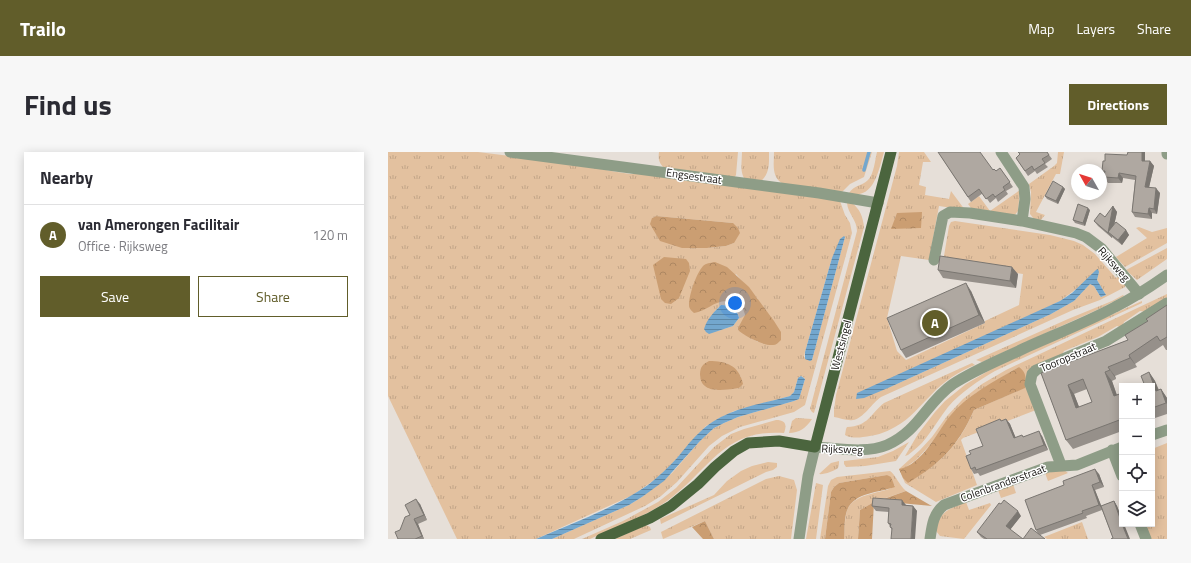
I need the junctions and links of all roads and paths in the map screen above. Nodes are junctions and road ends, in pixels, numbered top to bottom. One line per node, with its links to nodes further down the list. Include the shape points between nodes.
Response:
1 (510, 152): 4 (street, Engsestraat)
2 (890, 152): 4 (main road, Westsingel)
3 (1001, 152): 5 (street, via 1024,187)
4 (878, 203): 12 (main road, Westsingel)
5 (1022, 221): 6 (street, Rijksweg, via 950,212 943,216); 8 (street, Rijksweg, via 1086,237 1102,249)
6 (934, 260)
7 (1167, 275): 8 (street, Rijksweg)
8 (1139, 294): 12 (street, Rijksweg, via 1114,308 982,368 954,384 944,390 909,431 886,445 870,450)
9 (1167, 303): 15 (street, Tooropstraat, via 1106,341 1036,370 1032,374 1030,384)
10 (1167, 430): 11 (street)
11 (1155, 434)
12 (815, 447): 17 (main road, Rijksweg, via 779,441 748,443 724,459 671,506); 18 (street, Westsingel)
13 (1117, 448): 14 (street); 15 (street, Colenbranderstraat, via 1077,464)
14 (1119, 459)
15 (1061, 465): 19 (street, Colenbranderstraat, via 1048,466 944,505 938,510 932,522)
16 (1141, 527): 20 (street)
17 (601, 539)
18 (799, 539)
19 (930, 539)
20 (1146, 539)

